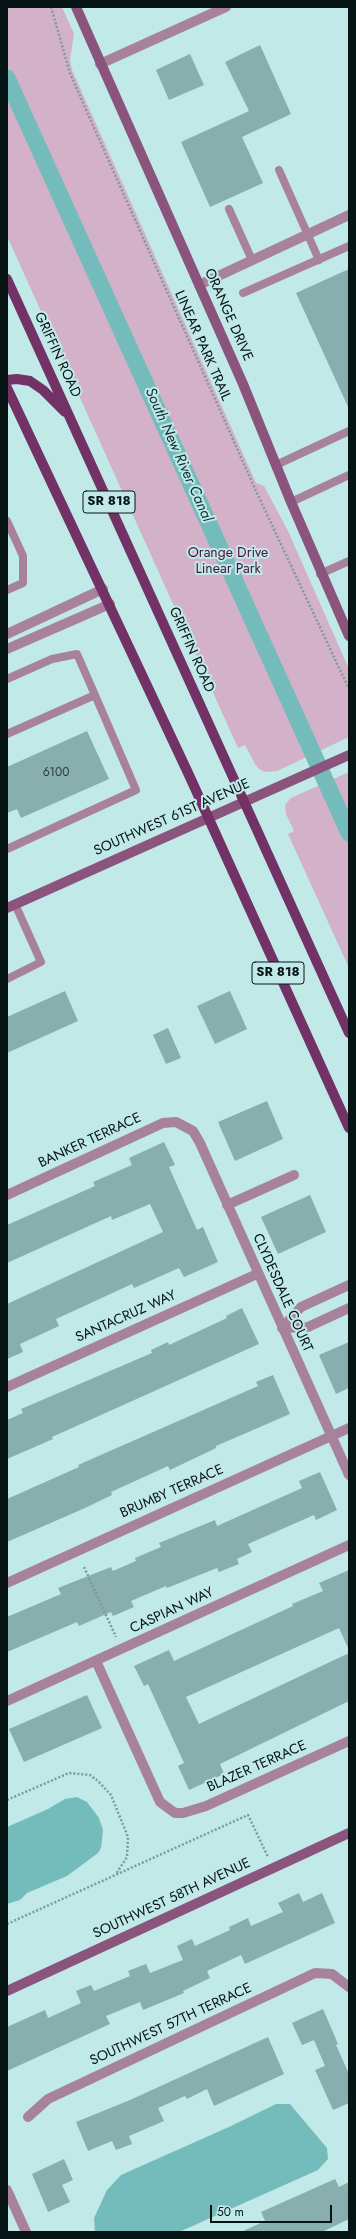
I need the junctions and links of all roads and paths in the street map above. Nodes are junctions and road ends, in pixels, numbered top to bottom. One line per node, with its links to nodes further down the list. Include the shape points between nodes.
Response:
1 (51, 7): 32 (path, LINEAR PARK TRAIL, via 70,73 87,112 259,498)
2 (76, 7): 4 (street, ORANGE DRIVE)
3 (226, 7): 4 (street)
4 (100, 64): 13 (street, ORANGE DRIVE)
5 (279, 170): 8 (lane)
6 (229, 209): 10 (lane)
7 (349, 215): 8 (street)
8 (307, 234): 10 (street); 11 (lane)
9 (349, 246): 11 (lane)
10 (252, 260): 13 (street)
11 (318, 260): 14 (lane)
12 (7, 279): 17 (main road, GRIFFIN ROAD / SR 818)
13 (199, 285): 19 (street, ORANGE DRIVE)
14 (243, 293)
15 (7, 380): 17 (main road, via 30,381 43,390)
16 (7, 388): 25 (main road, SR 818)
17 (70, 418): 36 (main road, GRIFFIN ROAD / SR 818)
18 (349, 431): 19 (lane)
19 (276, 465): 21 (street, ORANGE DRIVE)
20 (349, 475): 21 (lane)
21 (291, 502): 24 (street, ORANGE DRIVE)
22 (7, 521): 26 (lane, via 23,556 23,583)
23 (349, 560): 24 (lane)
24 (320, 574): 29 (street, ORANGE DRIVE)
25 (103, 589): 27 (main road, SR 818); 28 (street)
26 (7, 590)
27 (110, 604): 30 (street); 37 (main road, SR 818)
28 (7, 634)
29 (349, 636)
30 (7, 648)
31 (7, 679): 33 (lane, via 52,658 77,654)
32 (349, 689)
33 (95, 695): 34 (lane); 38 (lane, via 136,790)
34 (7, 734)
35 (349, 755): 36 (street, SOUTHWEST 61ST AVENUE)
36 (244, 801): 37 (street, SOUTHWEST 61ST AVENUE); 41 (main road, GRIFFIN ROAD / SR 818)
37 (207, 817): 39 (street, SOUTHWEST 61ST AVENUE); 43 (main road, SR 818)
38 (7, 849)
39 (11, 906): 40 (lane, via 41,962)
40 (7, 979)
41 (349, 1033)
42 (186, 1126): 45 (street, BANKER TERRACE, via 176,1122 163,1123); 46 (street, CLYDESDALE COURT, via 193,1131 200,1143)
43 (349, 1128)
44 (294, 1175): 46 (street)
45 (7, 1195)
46 (227, 1205): 47 (street, CLYDESDALE COURT)
47 (257, 1274): 50 (street, CLYDESDALE COURT); 51 (street, SANTACRUZ WAY)
48 (349, 1285): 50 (street, via 301,1307)
49 (349, 1308): 50 (street, via 308,1326)
50 (282, 1328): 53 (street, CLYDESDALE COURT)
51 (7, 1387)
52 (349, 1428): 53 (street, BRUMBY TERRACE)
53 (332, 1436): 54 (street, CLYDESDALE COURT); 57 (street, BRUMBY TERRACE)
54 (349, 1475)
55 (349, 1545): 59 (street, CASPIAN WAY)
56 (84, 1567): 58 (path)
57 (7, 1583)
58 (117, 1640)
59 (96, 1661): 60 (street, CASPIAN WAY); 61 (street, BLAZER TERRACE, via 160,1802 175,1813 206,1806)
60 (7, 1701)
61 (349, 1741)
62 (7, 1800): 65 (path, via 69,1773 80,1773 98,1780 110,1795 128,1837 128,1857)
63 (349, 1833): 68 (street, SOUTHWEST 58TH AVENUE)
64 (269, 1862): 65 (path, via 248,1815)
65 (114, 1876): 66 (path)
66 (7, 1924)
67 (349, 1987): 69 (street, SOUTHWEST 57TH TERRACE, via 332,1974 315,1973 48,2099)
68 (7, 1991)
69 (28, 2117)
70 (7, 2190): 71 (street)
71 (26, 2232)

